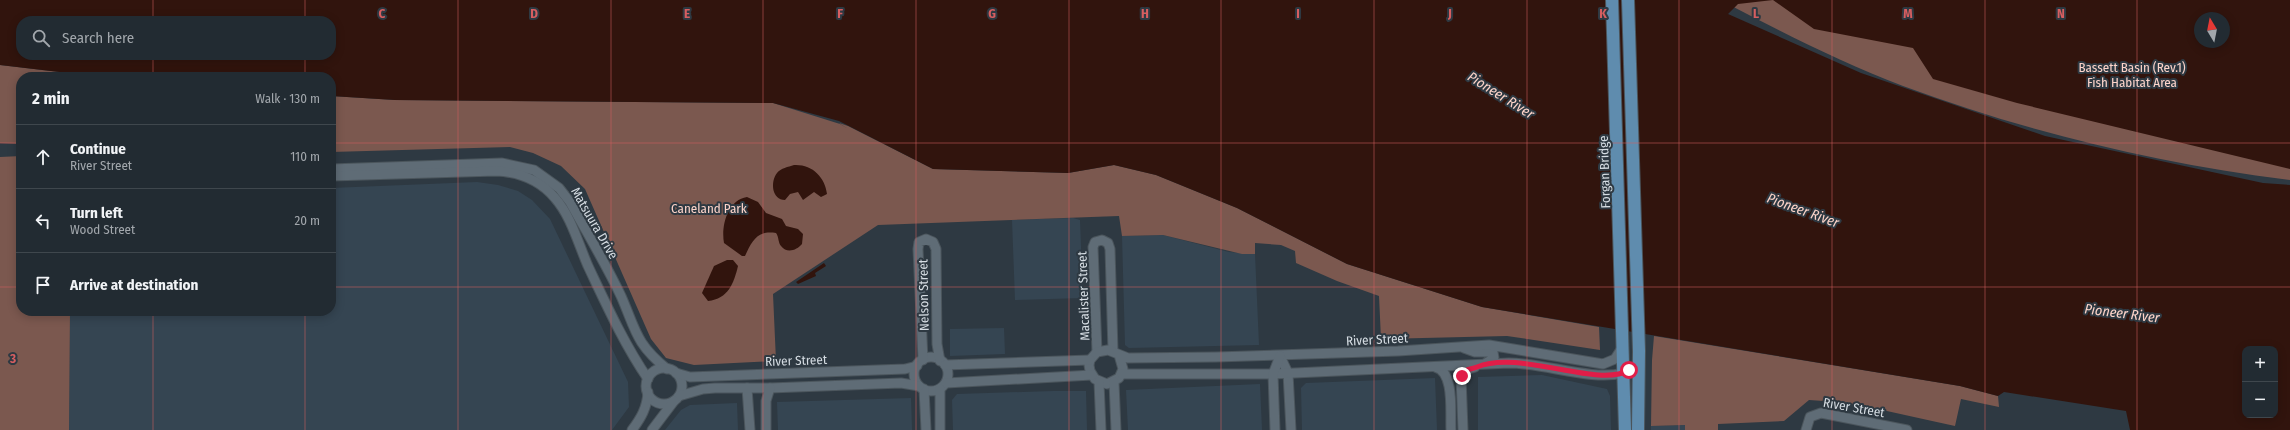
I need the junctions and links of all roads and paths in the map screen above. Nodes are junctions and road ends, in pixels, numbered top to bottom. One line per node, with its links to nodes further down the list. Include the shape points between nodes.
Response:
1 (1612, 0): 7 (main road, Forgan Bridge)
2 (1628, 0): 9 (main road)
3 (336, 169): 18 (street, Matsuura Drive, via 502,163 534,170 559,188 570,202 621,296 631,324 642,344 651,356)
4 (336, 176): 25 (street, Matsuura Drive, via 496,171 511,172 543,186 562,207 628,346)
5 (1096, 299): 6 (street); 6 (street, Macalister Street, via 1093,247 1095,242 1102,240 1108,243 1110,249); 10 (street, Macalister Street)
6 (1112, 299): 11 (street, Macalister Street)
7 (1623, 342): 8 (street, River Street, via 1617,357 1604,364 1496,345); 21 (main road, Forgan Bridge)
8 (1461, 346): 12 (street, River Street); 16 (street, via 1475,352 1494,352 1494,358)
9 (1638, 346): 21 (main road, via 1634,365); 36 (main road)
10 (1097, 352): 11 (street, via 1102,350); 13 (street)
11 (1116, 353): 12 (street, River Street, via 1128,358); 22 (street, via 1123,364)
12 (1280, 356): 20 (street); 23 (street)
13 (1090, 360): 15 (street); 24 (street)
14 (920, 363): 15 (street, via 931,358); 15 (street, Nelson Street, via 918,249 919,242 926,239 933,242 936,249 937,344); 19 (street, River Street, via 905,369 690,377); 31 (street, via 914,376)
15 (943, 363): 28 (street, via 948,374)
16 (1485, 364): 17 (street); 21 (street, via 1536,365 1603,376); 49 (street, via 1465,370 1461,377)
17 (1429, 366): 20 (street); 48 (street, via 1442,368 1449,378)
18 (667, 369): 19 (street); 25 (street, via 656,371)
19 (676, 373): 33 (street, via 682,387)
20 (1288, 373): 23 (street); 34 (street)
21 (1623, 373): 50 (main road, Forgan Bridge)
22 (1122, 374): 23 (street); 27 (street)
23 (1273, 374): 35 (street)
24 (1092, 375): 26 (street); 28 (street)
25 (648, 379): 32 (street)
26 (1099, 382): 27 (street); 44 (street)
27 (1114, 382): 45 (street)
28 (943, 386): 31 (street, via 929,391); 43 (street)
29 (747, 388): 30 (street, River Street); 33 (street, River Street, via 703,389); 40 (street)
30 (770, 388): 31 (street, River Street, via 901,383); 41 (street, via 766,400)
31 (921, 388): 42 (street)
32 (648, 392): 33 (street, via 659,403); 38 (street, via 647,404)
33 (677, 399): 39 (street)
34 (1289, 399): 35 (street, via 1281,395); 47 (street)
35 (1274, 400): 46 (street)
36 (1637, 429)
37 (1806, 429): 51 (street, River Street, via 1811,416 1817,413)
38 (632, 430)
39 (652, 430)
40 (750, 430)
41 (766, 430)
42 (926, 430)
43 (940, 430)
44 (1101, 430)
45 (1116, 430)
46 (1275, 430)
47 (1291, 430)
48 (1451, 430)
49 (1463, 430)
50 (1624, 430)
51 (1907, 430)

